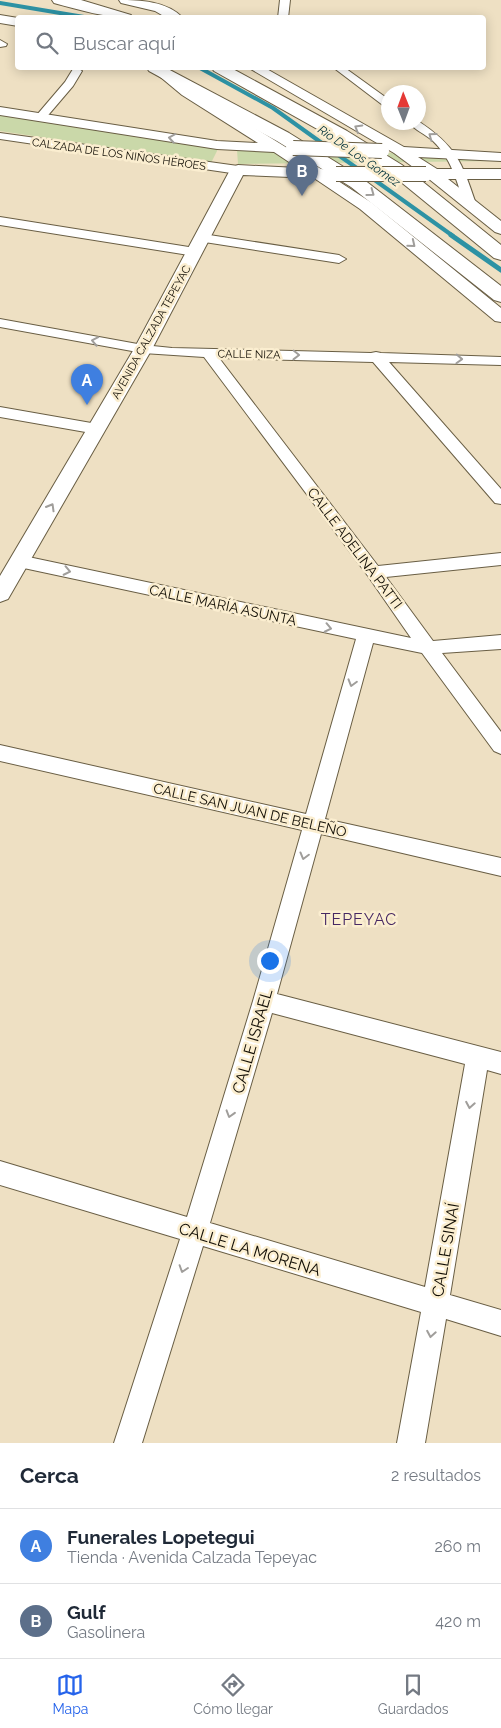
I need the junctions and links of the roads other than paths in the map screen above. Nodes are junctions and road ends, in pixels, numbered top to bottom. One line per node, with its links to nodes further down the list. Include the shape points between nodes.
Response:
1 (60, 0): 4 (main road)
2 (125, 0): 5 (street, via 159,8)
3 (285, 0): 6 (street)
4 (117, 15)
5 (172, 15)
6 (283, 15)
7 (0, 19): 8 (main road)
8 (15, 22)
9 (77, 70): 17 (street)
10 (158, 70): 18 (street); 41 (main road, one-way to 41, via 276,132 357,183)
11 (224, 70): 20 (main road)
12 (247, 70): 20 (main road)
13 (259, 70): 24 (street, one-way to 13)
14 (341, 70): 15 (street)
15 (381, 99)
16 (0, 111): 17 (street, CALZADA DE LOS NIÑOS HÉROES)
17 (40, 118): 22 (street, CALZADA DE LOS NIÑOS HÉROES, one-way to 17)
18 (236, 122): 22 (street, via 237,134); 23 (street)
19 (424, 130): 25 (street, one-way to 19)
20 (341, 135): 28 (main road)
21 (0, 136): 29 (street, CALZADA DE LOS NIÑOS HÉROES)
22 (221, 145): 23 (street, CALZADA DE LOS NIÑOS HÉROES)
23 (275, 148): 26 (street)
24 (401, 151): 25 (street); 26 (street, bridge, via 318,149); 31 (street)
25 (449, 153): 27 (street); 32 (street)
26 (298, 156): 30 (street)
27 (501, 157)
28 (396, 169): 38 (main road, via 418,180); 39 (main road)
29 (238, 170): 30 (street); 37 (street, AVENIDA CALZADA TEPEYAC)
30 (317, 173): 31 (street, bridge); 42 (street, one-way to 42, via 366,206)
31 (430, 174): 32 (street); 34 (street)
32 (461, 174): 33 (street); 34 (street)
33 (501, 174): 34 (street, via 488,177 477,185)
34 (470, 204): 36 (street)
35 (0, 221): 37 (street)
36 (501, 229)
37 (199, 245): 40 (street); 44 (street, AVENIDA CALZADA TEPEYAC)
38 (501, 245)
39 (501, 254)
40 (339, 259)
41 (501, 296)
42 (501, 317)
43 (0, 323): 44 (street, CALLE NIZA, one-way to 43)
44 (143, 349): 45 (street, CALLE NIZA); 49 (street, AVENIDA CALZADA TEPEYAC)
45 (208, 353): 46 (street, CALLE NIZA, one-way to 46); 53 (street, CALLE ADELINA PATTI)
46 (376, 356): 47 (street, CALLE NIZA, one-way to 47); 50 (street)
47 (501, 360)
48 (0, 412): 49 (street)
49 (97, 429): 52 (street, AVENIDA CALZADA TEPEYAC, one-way to 49)
50 (501, 499)
51 (501, 559): 53 (street)
52 (19, 561): 54 (street, AVENIDA CALZADA TEPEYAC); 55 (street, CALLE MARÍA ASUNTA, one-way to 55)
53 (374, 572): 57 (street, CALLE ADELINA PATTI)
54 (0, 594)
55 (366, 636): 57 (street, CALLE MARÍA ASUNTA); 60 (street, CALLE ISRAEL, one-way to 60)
56 (501, 642): 57 (street, CALLE MARÍA ASUNTA)
57 (428, 648): 58 (street, CALLE ADELINA PATTI)
58 (501, 746)
59 (0, 753): 60 (street, CALLE SAN JUAN DE BELEÑO)
60 (313, 824): 61 (street, CALLE SAN JUAN DE BELEÑO); 62 (street, CALLE ISRAEL, one-way to 62)
61 (501, 867)
62 (264, 1001): 63 (street); 65 (street, CALLE ISRAEL, one-way to 65)
63 (489, 1060): 66 (street, CALLE SINAÍ, one-way to 66)
64 (0, 1173): 65 (street, CALLE LA MORENA)
65 (195, 1232): 66 (street, CALLE LA MORENA); 68 (street, CALLE ISRAEL, one-way to 68)
66 (436, 1304): 67 (street, CALLE LA MORENA); 69 (street, CALLE SINAÍ, one-way to 69)
67 (501, 1323)
68 (128, 1443)
69 (411, 1443)

